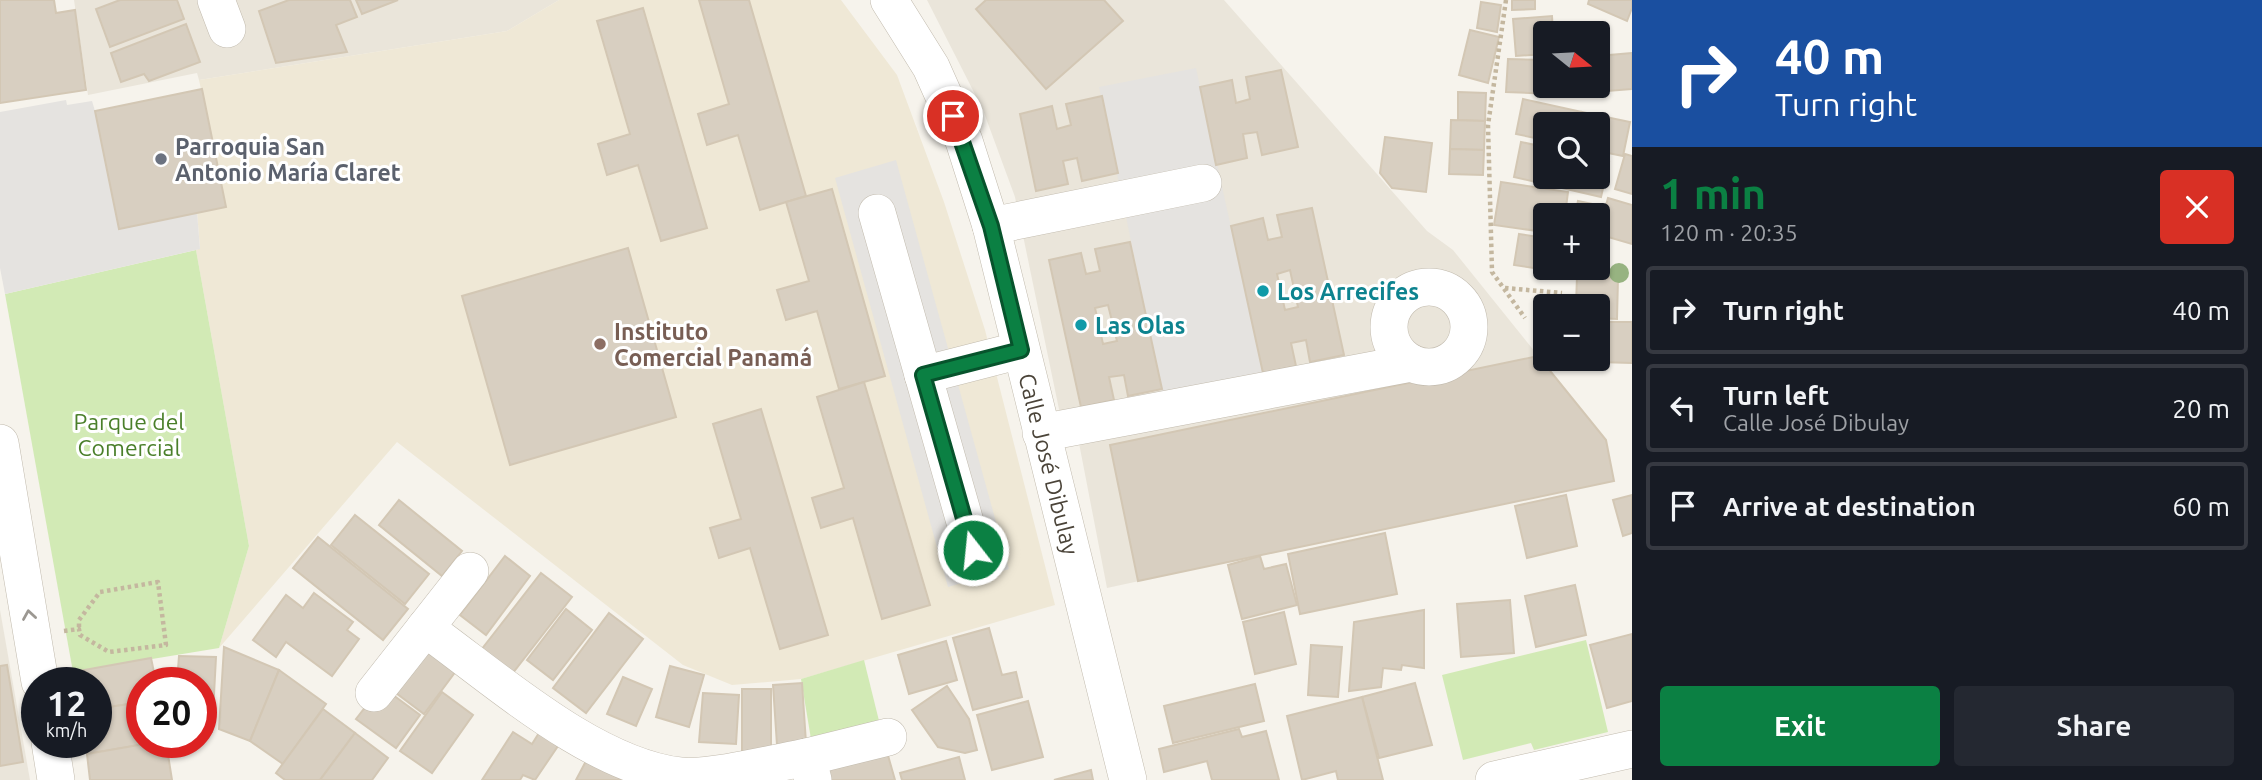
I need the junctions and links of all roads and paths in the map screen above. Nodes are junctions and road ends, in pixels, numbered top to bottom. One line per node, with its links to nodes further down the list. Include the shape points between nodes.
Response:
1 (889, 0): 5 (street, Calle José Dibulay, via 930,67 953,116)
2 (1506, 0): 6 (path, via 1488,125 1492,272)
3 (1203, 183): 5 (street)
4 (877, 213): 11 (street)
5 (991, 226): 9 (street, Calle José Dibulay)
6 (1504, 288): 7 (path); 8 (path)
7 (1562, 293)
8 (1525, 318)
9 (1021, 350): 11 (street); 12 (street, Calle José Dibulay)
10 (1401, 353): 12 (street, via 1370,371)
11 (923, 375): 14 (street)
12 (1041, 433): 26 (street, Calle José Dibulay)
13 (0, 443): 19 (street, one-way to 13)
14 (973, 550)
15 (471, 570): 16 (street)
16 (425, 628): 20 (street); 24 (street, via 584,742 638,767 682,776)
17 (79, 629): 17 (path, via 80,635 109,652 166,645 158,582 100,592 79,620); 18 (path)
18 (60, 631)
19 (37, 667)
20 (374, 692)
21 (888, 737): 24 (street)
22 (1632, 749): 27 (street)
23 (53, 758): 25 (street)
24 (810, 768)
25 (56, 780)
26 (1128, 780)
27 (1494, 780)

